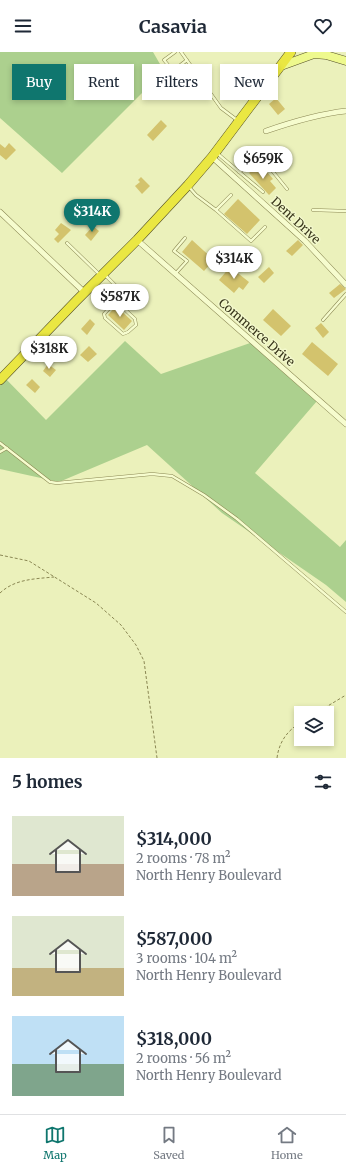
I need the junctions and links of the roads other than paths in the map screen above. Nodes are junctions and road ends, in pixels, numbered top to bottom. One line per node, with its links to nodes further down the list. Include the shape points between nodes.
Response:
1 (175, 52): 5 (lane, via 164,60 173,71)
2 (182, 52): 5 (lane)
3 (290, 52): 7 (highway)
4 (334, 52): 6 (main road)
5 (187, 60): 9 (lane, via 221,108)
6 (346, 61): 7 (main road, via 314,54)
7 (281, 66): 9 (highway)
8 (346, 110): 10 (street)
9 (239, 122): 11 (highway)
10 (266, 131)
11 (214, 155): 12 (lane); 13 (highway); 27 (street, Dent Drive, via 305,241)
12 (240, 172): 14 (lane, via 261,157); 15 (lane)
13 (188, 185): 17 (lane, via 196,195); 23 (highway)
14 (287, 189)
15 (263, 192)
16 (231, 195): 17 (lane)
17 (216, 210): 21 (lane, via 251,241)
18 (313, 210): 19 (lane)
19 (346, 211)
20 (0, 212): 28 (street)
21 (265, 228)
22 (185, 238): 25 (lane, via 174,251 187,261)
23 (137, 240): 25 (street, Commerce Drive); 26 (highway)
24 (67, 243): 26 (lane)
25 (175, 273): 33 (street, Commerce Drive)
26 (102, 275): 28 (highway); 30 (lane, via 123,293)
27 (346, 285)
28 (84, 292): 32 (highway)
29 (346, 294): 31 (lane)
30 (116, 301): 30 (lane, via 104,314 122,334 136,325 135,319)
31 (323, 320)
32 (0, 380)
33 (346, 424)
34 (0, 443): 35 (lane)
35 (7, 448): 36 (lane); 37 (lane, via 50,482 152,474 172,476 237,519)
36 (0, 452)
37 (346, 612)

